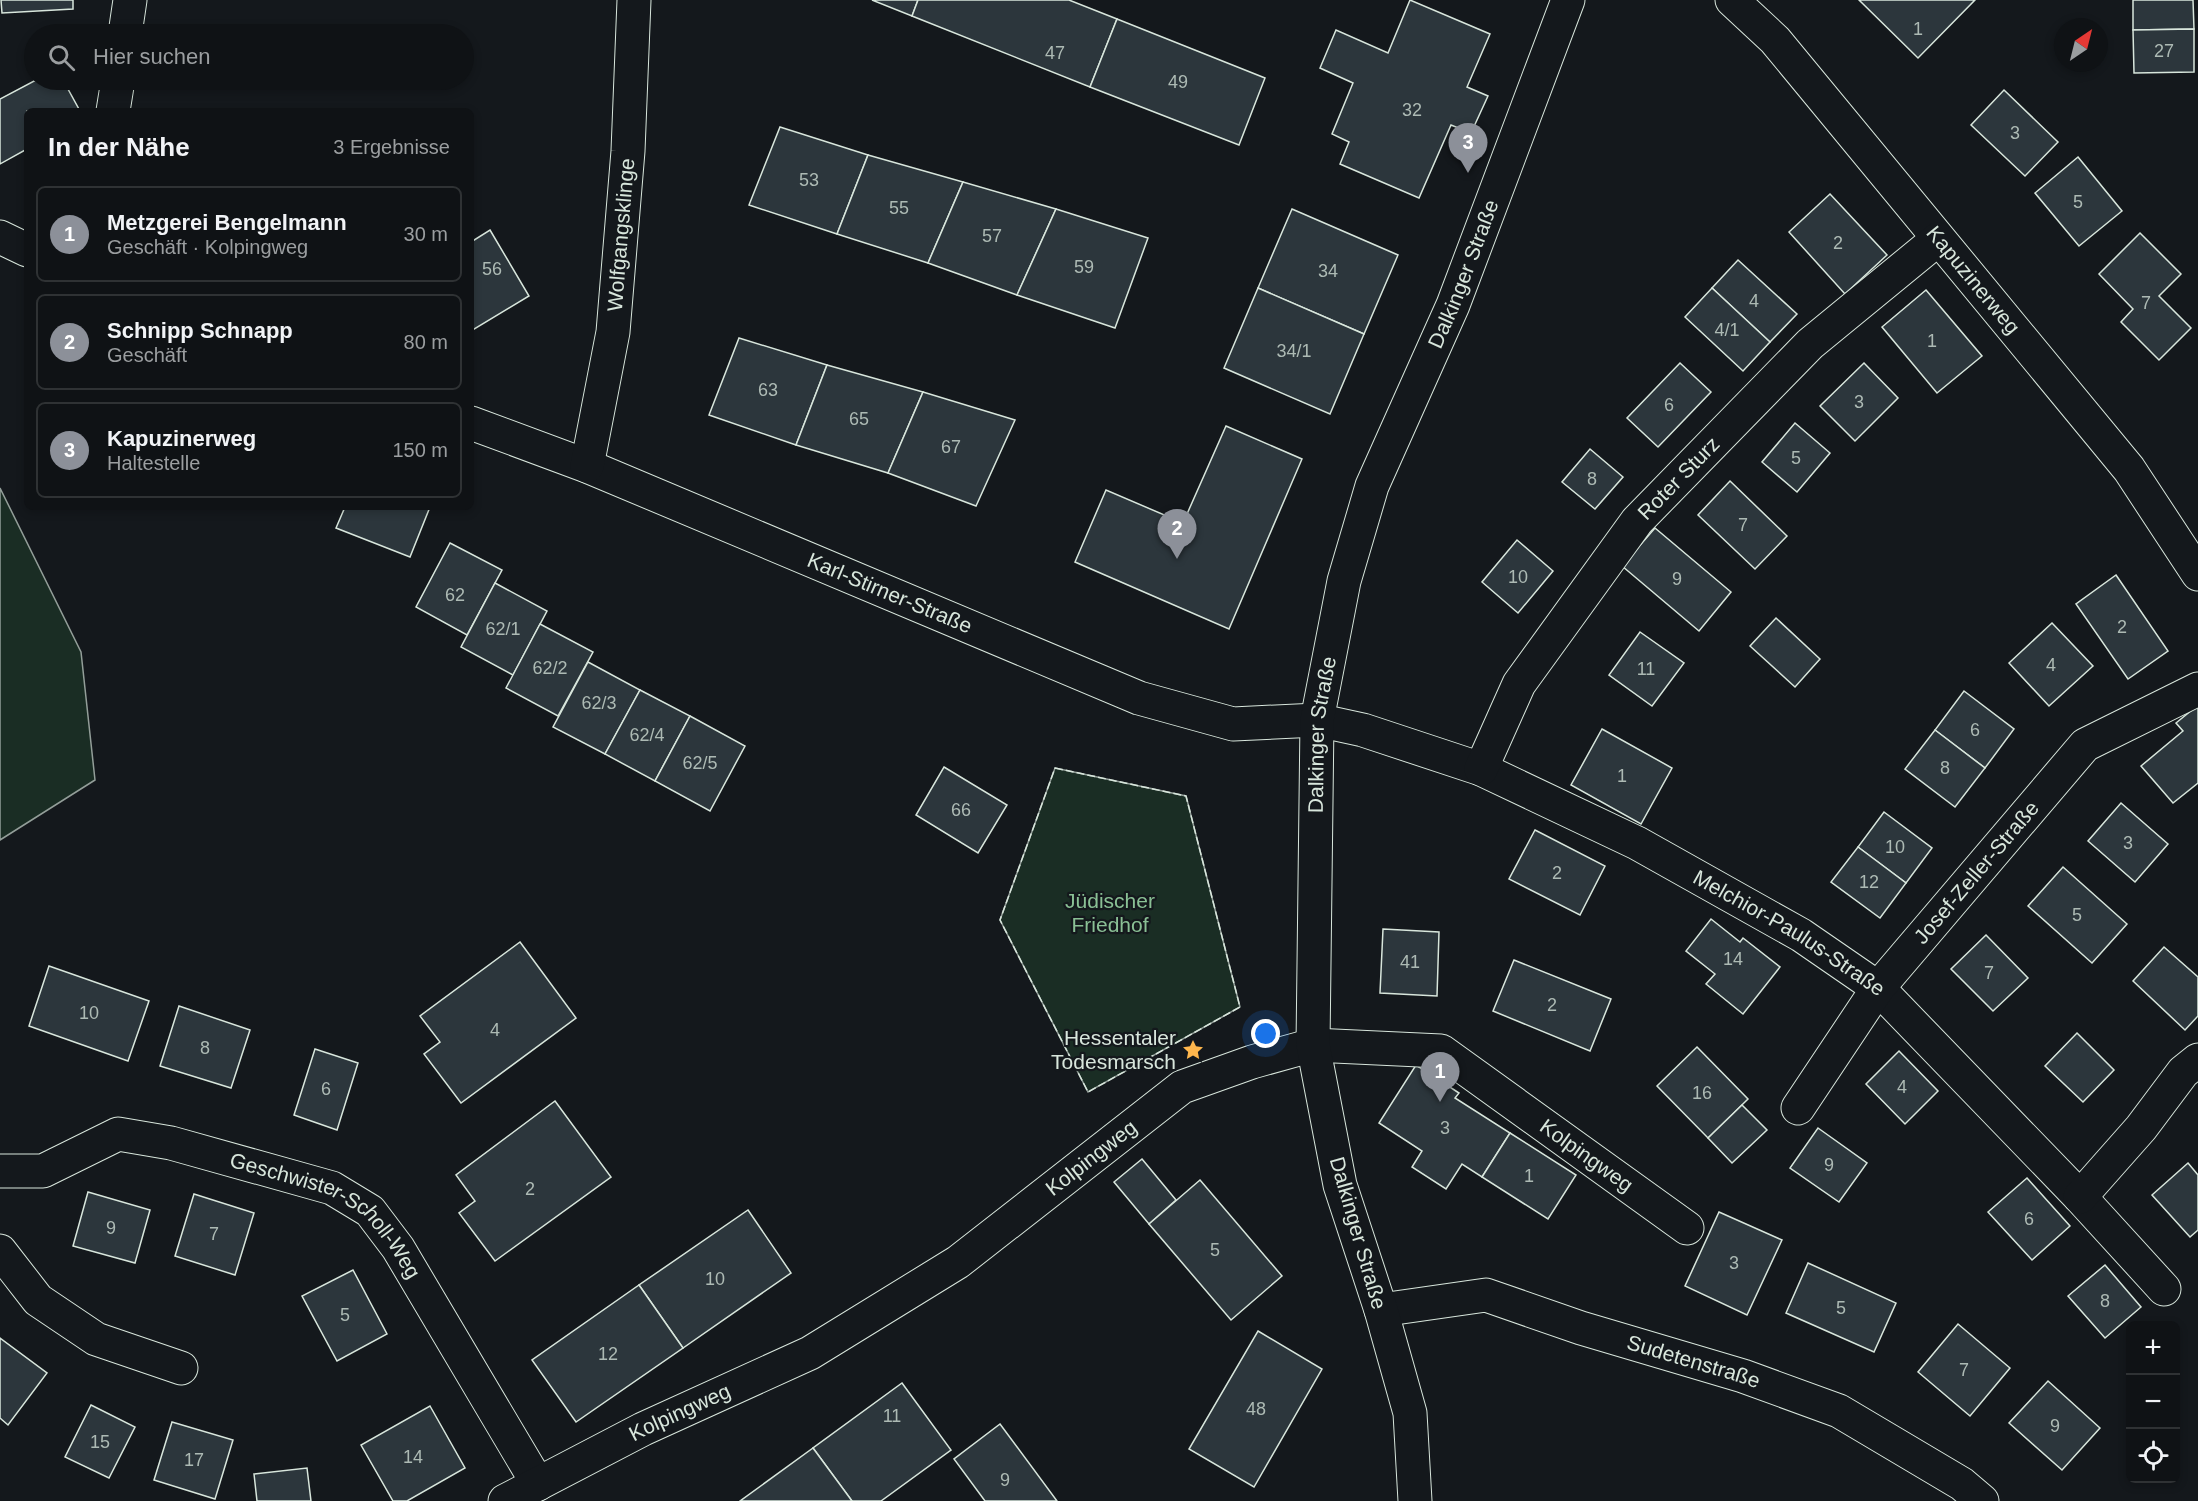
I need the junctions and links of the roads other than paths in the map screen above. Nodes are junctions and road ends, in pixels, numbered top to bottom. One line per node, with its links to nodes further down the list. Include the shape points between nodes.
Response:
1 (130, 0): 5 (street)
2 (634, 0): 12 (street, Wolfgangsklinge, via 628,151 613,332)
3 (1568, 0): 15 (street, Dalkinger Straße, via 1453,305 1372,486 1344,581)
4 (1732, 0): 9 (street, Kapuzinerweg, via 1775,40)
5 (126, 24)
6 (116, 90): 7 (street)
7 (113, 108)
8 (0, 237): 10 (street)
9 (1938, 239): 13 (street, Kapuzinerweg, via 2129,469); 16 (street, Roter Sturz, via 1810,344 1637,521 1519,684)
10 (24, 249)
11 (474, 424): 12 (street, Karl-Stirner-Straße)
12 (587, 466): 15 (street, Karl-Stirner-Straße, via 1139,698 1233,724)
13 (2198, 574)
14 (2198, 689): 17 (street, Josef-Zeller-Straße, via 2085,745)
15 (1317, 720): 16 (street, Melchior-Paulus-Straße, via 1363,730); 18 (street, Dalkinger Straße)
16 (1481, 769): 17 (street, Melchior-Paulus-Straße, via 1637,843 1802,935)
17 (1878, 987): 20 (street, Josef-Zeller-Straße); 22 (street, Melchior-Paulus-Straße)
18 (1313, 1045): 23 (street, Kolpingweg, via 1442,1052); 26 (street, Dalkinger Straße, via 1340,1185); 28 (street, Kolpingweg, via 1182,1087 948,1268 810,1353 643,1430)
19 (2198, 1060): 22 (street, via 2183,1072 2141,1128)
20 (1798, 1108)
21 (0, 1171): 28 (street, Geschwister-Scholl-Weg, via 44,1171 118,1134 171,1143 332,1188 370,1210 398,1248)
22 (2080, 1197): 25 (street, Melchior-Paulus-Straße)
23 (1687, 1228)
24 (0, 1251): 27 (street, via 38,1300 96,1339)
25 (2164, 1289)
26 (1381, 1310): 29 (street, Dalkinger Straße, via 1410,1413); 31 (street, Sudetenstraße, via 1486,1295 1743,1376 1839,1411 1962,1484)
27 (181, 1368)
28 (538, 1484): 30 (street, Kolpingweg)
29 (1419, 1500)
30 (505, 1501)
31 (1982, 1501)

